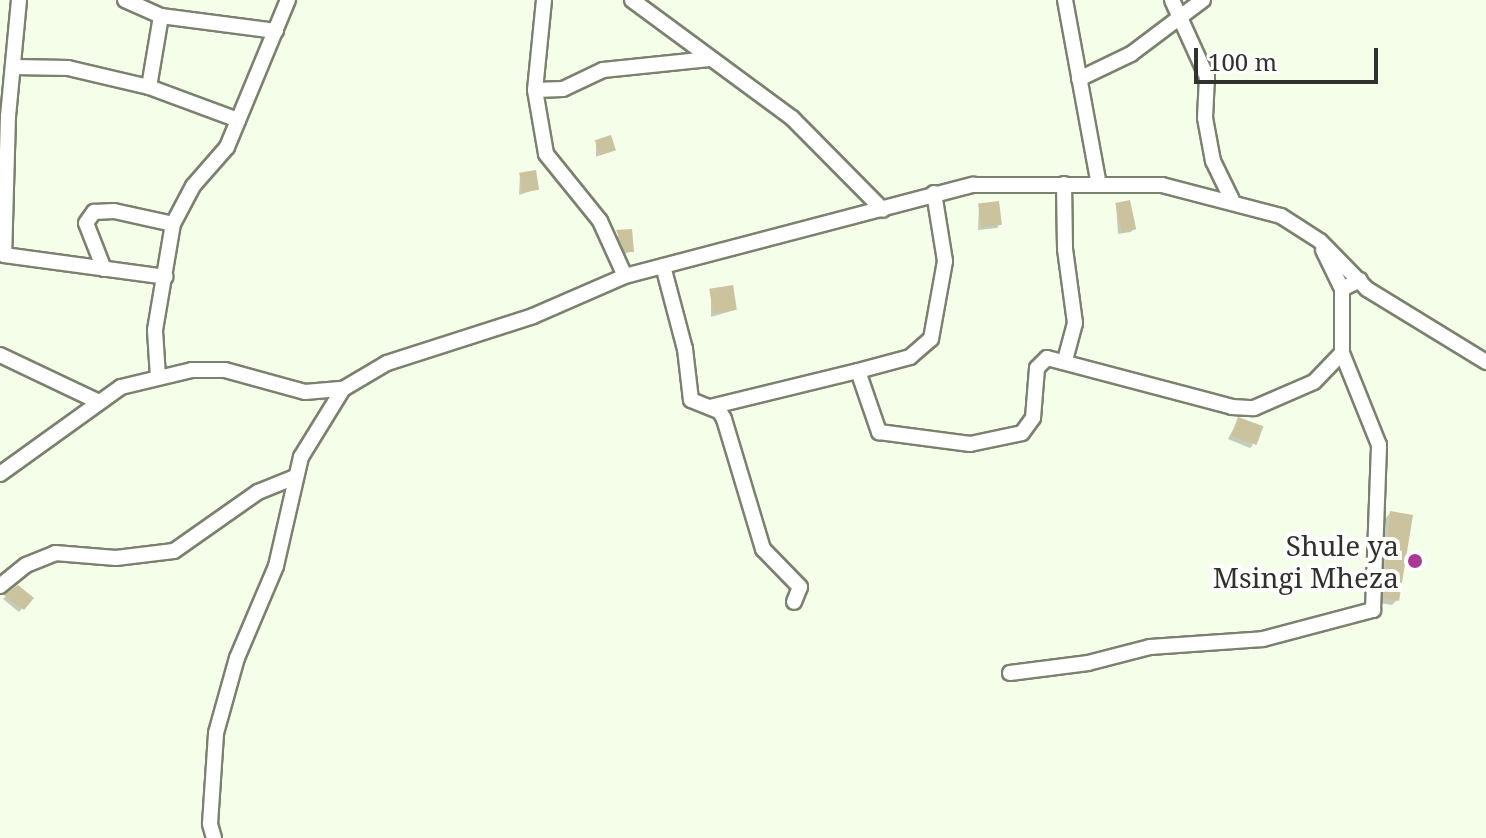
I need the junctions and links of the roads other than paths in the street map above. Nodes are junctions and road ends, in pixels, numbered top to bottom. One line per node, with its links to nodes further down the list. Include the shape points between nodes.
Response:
1 (19, 0): 13 (street)
2 (125, 0): 9 (street)
3 (288, 0): 11 (street)
4 (544, 0): 16 (street)
5 (632, 0): 12 (street)
6 (1065, 0): 14 (street)
7 (1172, 0): 10 (street)
8 (1203, 0): 10 (street)
9 (161, 16): 11 (street); 15 (street)
10 (1180, 19): 14 (street, via 1131,54); 22 (street, via 1207,77 1205,118 1213,161)
11 (276, 31): 17 (street)
12 (709, 59): 16 (street, via 603,70 563,89); 23 (street, via 792,118)
13 (14, 67): 15 (street, via 68,68); 18 (street)
14 (1079, 79): 20 (street)
15 (149, 87): 17 (street)
16 (535, 90): 28 (street, via 546,154 600,221)
17 (238, 120): 24 (street, via 227,147 193,186)
18 (4, 159): 27 (street, via 4,255)
19 (1064, 184): 20 (street); 21 (street, via 973,185); 34 (street, via 1065,249 1075,323)
20 (1099, 185): 22 (street, via 1162,185)
21 (934, 193): 23 (street); 36 (street, via 945,261 931,339 910,357)
22 (1232, 200): 25 (street, via 1281,216)
23 (883, 210): 26 (street)
24 (173, 224): 27 (street, via 94,212 86,223); 29 (street)
25 (1320, 241): 30 (street); 31 (street)
26 (663, 266): 28 (street); 40 (street, via 685,349 691,400 698,407)
27 (104, 269): 29 (street)
28 (625, 276): 38 (street, via 533,316 400,357)
29 (166, 277): 37 (street, via 155,330)
30 (1360, 280): 31 (street); 35 (street, via 1400,311)
31 (1342, 289): 32 (street)
32 (1342, 353): 34 (street, via 1314,382 1254,408 1232,407); 45 (street, via 1379,445 1373,610 1263,639 1150,647 1088,663)
33 (0, 355): 39 (street)
34 (1065, 361): 36 (street, via 1040,361 1033,418 1022,433 970,444 879,432)
35 (1486, 362)
36 (858, 371): 40 (street)
37 (158, 377): 38 (street, via 225,370 305,392); 39 (street)
38 (343, 389): 42 (street)
39 (97, 401): 41 (street)
40 (710, 407): 44 (street, via 724,419 763,549 800,587)
41 (0, 474)
42 (293, 478): 43 (street, via 258,492 174,551 116,558 55,553 26,565); 46 (street, via 276,566 237,658 216,733 210,824)
43 (0, 586)
44 (794, 602)
45 (1010, 673)
46 (214, 838)

